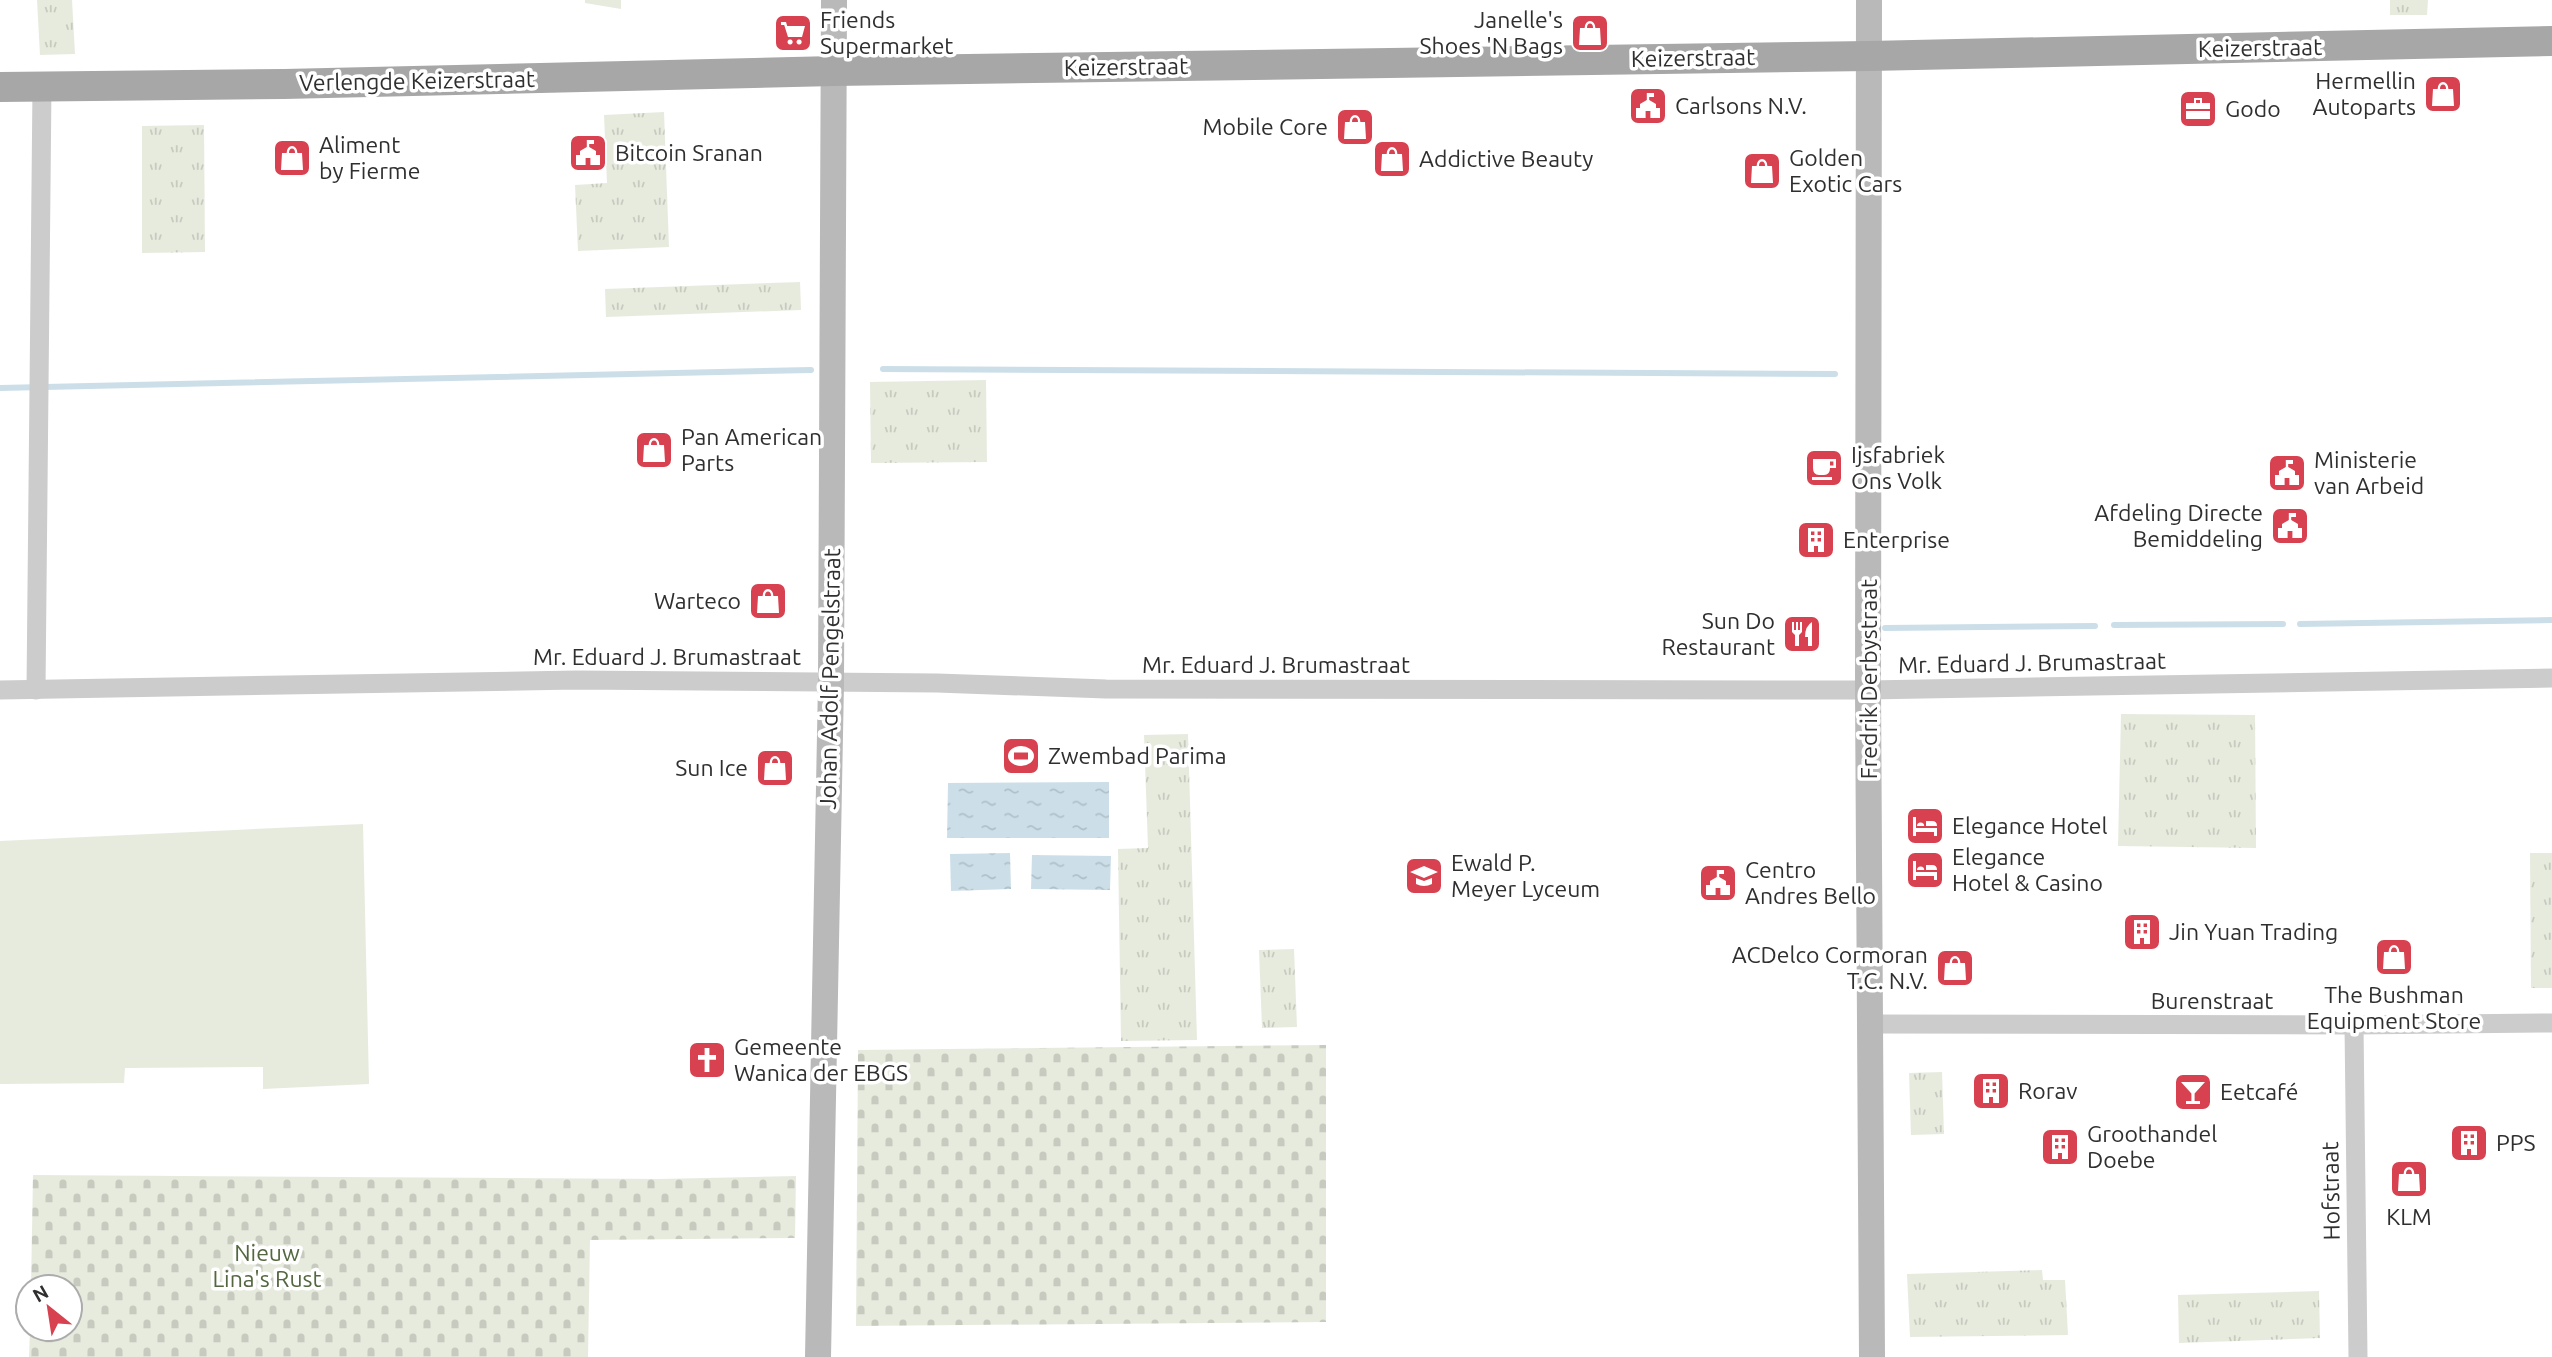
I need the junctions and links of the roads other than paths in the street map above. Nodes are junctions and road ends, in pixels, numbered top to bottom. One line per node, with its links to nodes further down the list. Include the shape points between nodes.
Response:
1 (834, 0): 5 (main road, Johan Adolf Pengelstraat)
2 (1869, 0): 4 (main road, Fredrik Derbystraat)
3 (2552, 41): 4 (main road, Keizerstraat)
4 (1868, 55): 5 (main road, Keizerstraat); 12 (main road, Fredrik Derbystraat)
5 (834, 71): 6 (main road, Verlengde Keizerstraat); 9 (main road, Johan Adolf Pengelstraat)
6 (42, 86): 7 (main road, Verlengde Keizerstraat); 11 (street)
7 (0, 87)
8 (2552, 678): 12 (street, Mr. Eduard J. Brumastraat)
9 (831, 683): 11 (street, Mr. Eduard J. Brumastraat, via 576,680); 12 (street, Mr. Eduard J. Brumastraat, via 1106,689); 16 (main road, Johan Adolf Pengelstraat)
10 (0, 690): 11 (street, Mr. Eduard J. Brumastraat)
11 (36, 690)
12 (1868, 690): 14 (main road, Fredrik Derbystraat)
13 (2552, 1023): 15 (street, Burenstraat)
14 (1871, 1024): 15 (street, Burenstraat); 17 (main road, Fredrik Derbystraat)
15 (2354, 1025): 18 (street, Hofstraat)
16 (818, 1357)
17 (1872, 1357)
18 (2357, 1357)

